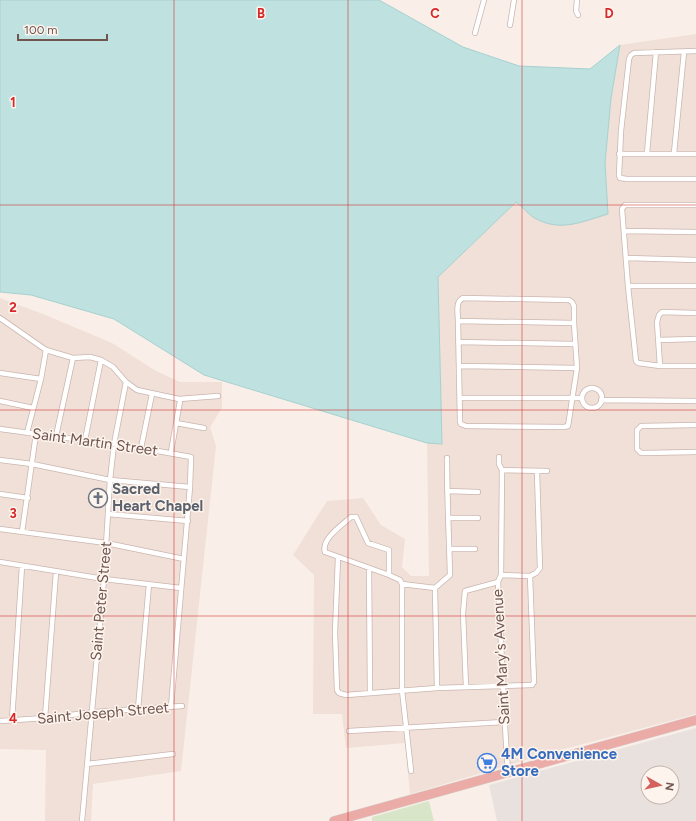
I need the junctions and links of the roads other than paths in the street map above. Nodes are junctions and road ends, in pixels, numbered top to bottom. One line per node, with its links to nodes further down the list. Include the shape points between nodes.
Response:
1 (484, 0): 6 (street)
2 (514, 0): 5 (street)
3 (577, 0): 4 (street)
4 (578, 15)
5 (510, 25)
6 (475, 33)
7 (696, 51): 9 (street)
8 (656, 52): 9 (street); 10 (street); 12 (street, via 634,53 629,59)
9 (684, 52): 11 (street)
10 (647, 153): 11 (street); 12 (street)
11 (674, 153): 13 (street)
12 (619, 154): 14 (street, via 619,175 623,179)
13 (696, 154)
14 (696, 179)
15 (696, 205): 16 (street, via 625,205 622,209)
16 (624, 231): 17 (street); 18 (street)
17 (696, 232)
18 (627, 258): 19 (street); 20 (street)
19 (696, 260)
20 (628, 286): 21 (street); 34 (street, via 636,361)
21 (696, 286)
22 (696, 313): 27 (street, via 662,312 657,322)
23 (0, 319): 30 (street)
24 (458, 321): 25 (street); 25 (street, via 457,303 463,298 569,300 574,306); 28 (street)
25 (574, 323): 29 (street)
26 (696, 339): 27 (street)
27 (658, 340): 34 (street)
28 (458, 342): 29 (street); 33 (street)
29 (575, 344): 36 (street)
30 (46, 350): 31 (street); 38 (street)
31 (73, 358): 32 (street); 56 (street)
32 (101, 360): 39 (street, via 113,367); 57 (street)
33 (459, 366): 36 (street); 42 (street)
34 (660, 366): 35 (street)
35 (696, 366)
36 (577, 368): 43 (street)
37 (0, 373): 38 (street)
38 (40, 379): 49 (street)
39 (126, 382): 40 (street, via 138,390); 58 (street, Saint Peter Street)
40 (152, 394): 45 (street); 59 (street)
41 (218, 396): 45 (street)
42 (460, 398): 43 (street); 43 (street, via 460,422 463,426 564,427 569,424)
43 (572, 398): 44 (street)
44 (582, 398): 46 (street, via 589,408 596,407); 46 (street, via 586,390 596,388)
45 (179, 399): 50 (street)
46 (601, 400): 48 (street)
47 (0, 401): 49 (street)
48 (696, 401)
49 (33, 408): 54 (street)
50 (176, 423): 52 (street); 60 (street)
51 (696, 425): 61 (street, via 641,426 637,430 637,449 644,453)
52 (204, 428)
53 (0, 429): 54 (street, Saint Martin Street)
54 (27, 432): 55 (street, Saint Martin Street)
55 (36, 434): 56 (street, Saint Martin Street); 65 (street)
56 (56, 436): 57 (street, Saint Martin Street)
57 (85, 440): 58 (street, Saint Martin Street)
58 (114, 444): 59 (street, Saint Martin Street); 69 (street, Saint Peter Street)
59 (141, 448): 60 (street, Saint Martin Street)
60 (171, 452): 70 (street, Saint Martin Street, via 192,458)
61 (696, 452)
62 (500, 457): 66 (street, Saint Mary's Avenue, via 499,464)
63 (447, 458): 71 (street)
64 (0, 460): 65 (street)
65 (32, 464): 69 (street); 74 (street)
66 (502, 470): 68 (street); 91 (street, Saint Mary's Avenue)
67 (548, 471): 68 (street)
68 (537, 472): 92 (street, via 540,568)
69 (110, 480): 70 (street); 75 (street, Saint Peter Street)
70 (190, 487): 78 (street)
71 (447, 491): 72 (street); 76 (street)
72 (478, 492)
73 (0, 494): 74 (street)
74 (28, 498): 80 (street)
75 (108, 514): 78 (street); 81 (street, Saint Peter Street)
76 (449, 518): 77 (street); 82 (street)
77 (478, 518)
78 (188, 521): 85 (street)
79 (0, 529): 80 (street)
80 (22, 532): 81 (street)
81 (106, 543): 85 (street); 93 (street, Saint Peter Street)
82 (449, 548): 83 (street); 98 (street, via 450,575)
83 (475, 549)
84 (338, 558): 88 (street); 90 (street, via 325,552 328,540 351,517 356,517 368,544 389,550); 103 (street, via 335,632 337,690 344,695)
85 (184, 559): 97 (street)
86 (0, 562): 87 (street)
87 (22, 566): 89 (street); 109 (street)
88 (369, 568): 90 (street); 103 (street)
89 (56, 572): 93 (street); 108 (street)
90 (389, 574): 96 (street)
91 (501, 574): 92 (street); 94 (street, Saint Mary's Avenue)
92 (530, 576): 100 (street, via 534,684)
93 (104, 579): 95 (street); 107 (street, Saint Peter Street)
94 (498, 582): 99 (street, via 465,591 463,613); 100 (street, Saint Mary's Avenue)
95 (148, 584): 97 (street); 106 (street)
96 (402, 584): 98 (street); 102 (street)
97 (181, 588): 105 (street)
98 (435, 588): 101 (street)
99 (466, 686): 100 (street); 101 (street)
100 (503, 686): 112 (street, Saint Mary's Avenue)
101 (437, 688): 102 (street)
102 (402, 690): 103 (street); 113 (street)
103 (370, 692)
104 (182, 706): 105 (street, Saint Joseph Street)
105 (171, 707): 106 (street, Saint Joseph Street)
106 (138, 709): 107 (street, Saint Joseph Street)
107 (92, 712): 108 (street, Saint Joseph Street); 116 (street, Saint Peter Street)
108 (45, 718): 109 (street, Saint Joseph Street)
109 (12, 720): 111 (street, Saint Joseph Street)
110 (696, 720): 118 (highway)
111 (0, 721)
112 (504, 722): 113 (street); 118 (street, Saint Mary's Avenue)
113 (407, 727): 114 (street); 117 (street)
114 (349, 731)
115 (173, 754): 116 (street)
116 (87, 764): 119 (street, Saint Peter Street)
117 (411, 771)
118 (508, 773): 120 (highway)
119 (82, 821)
120 (334, 821)

